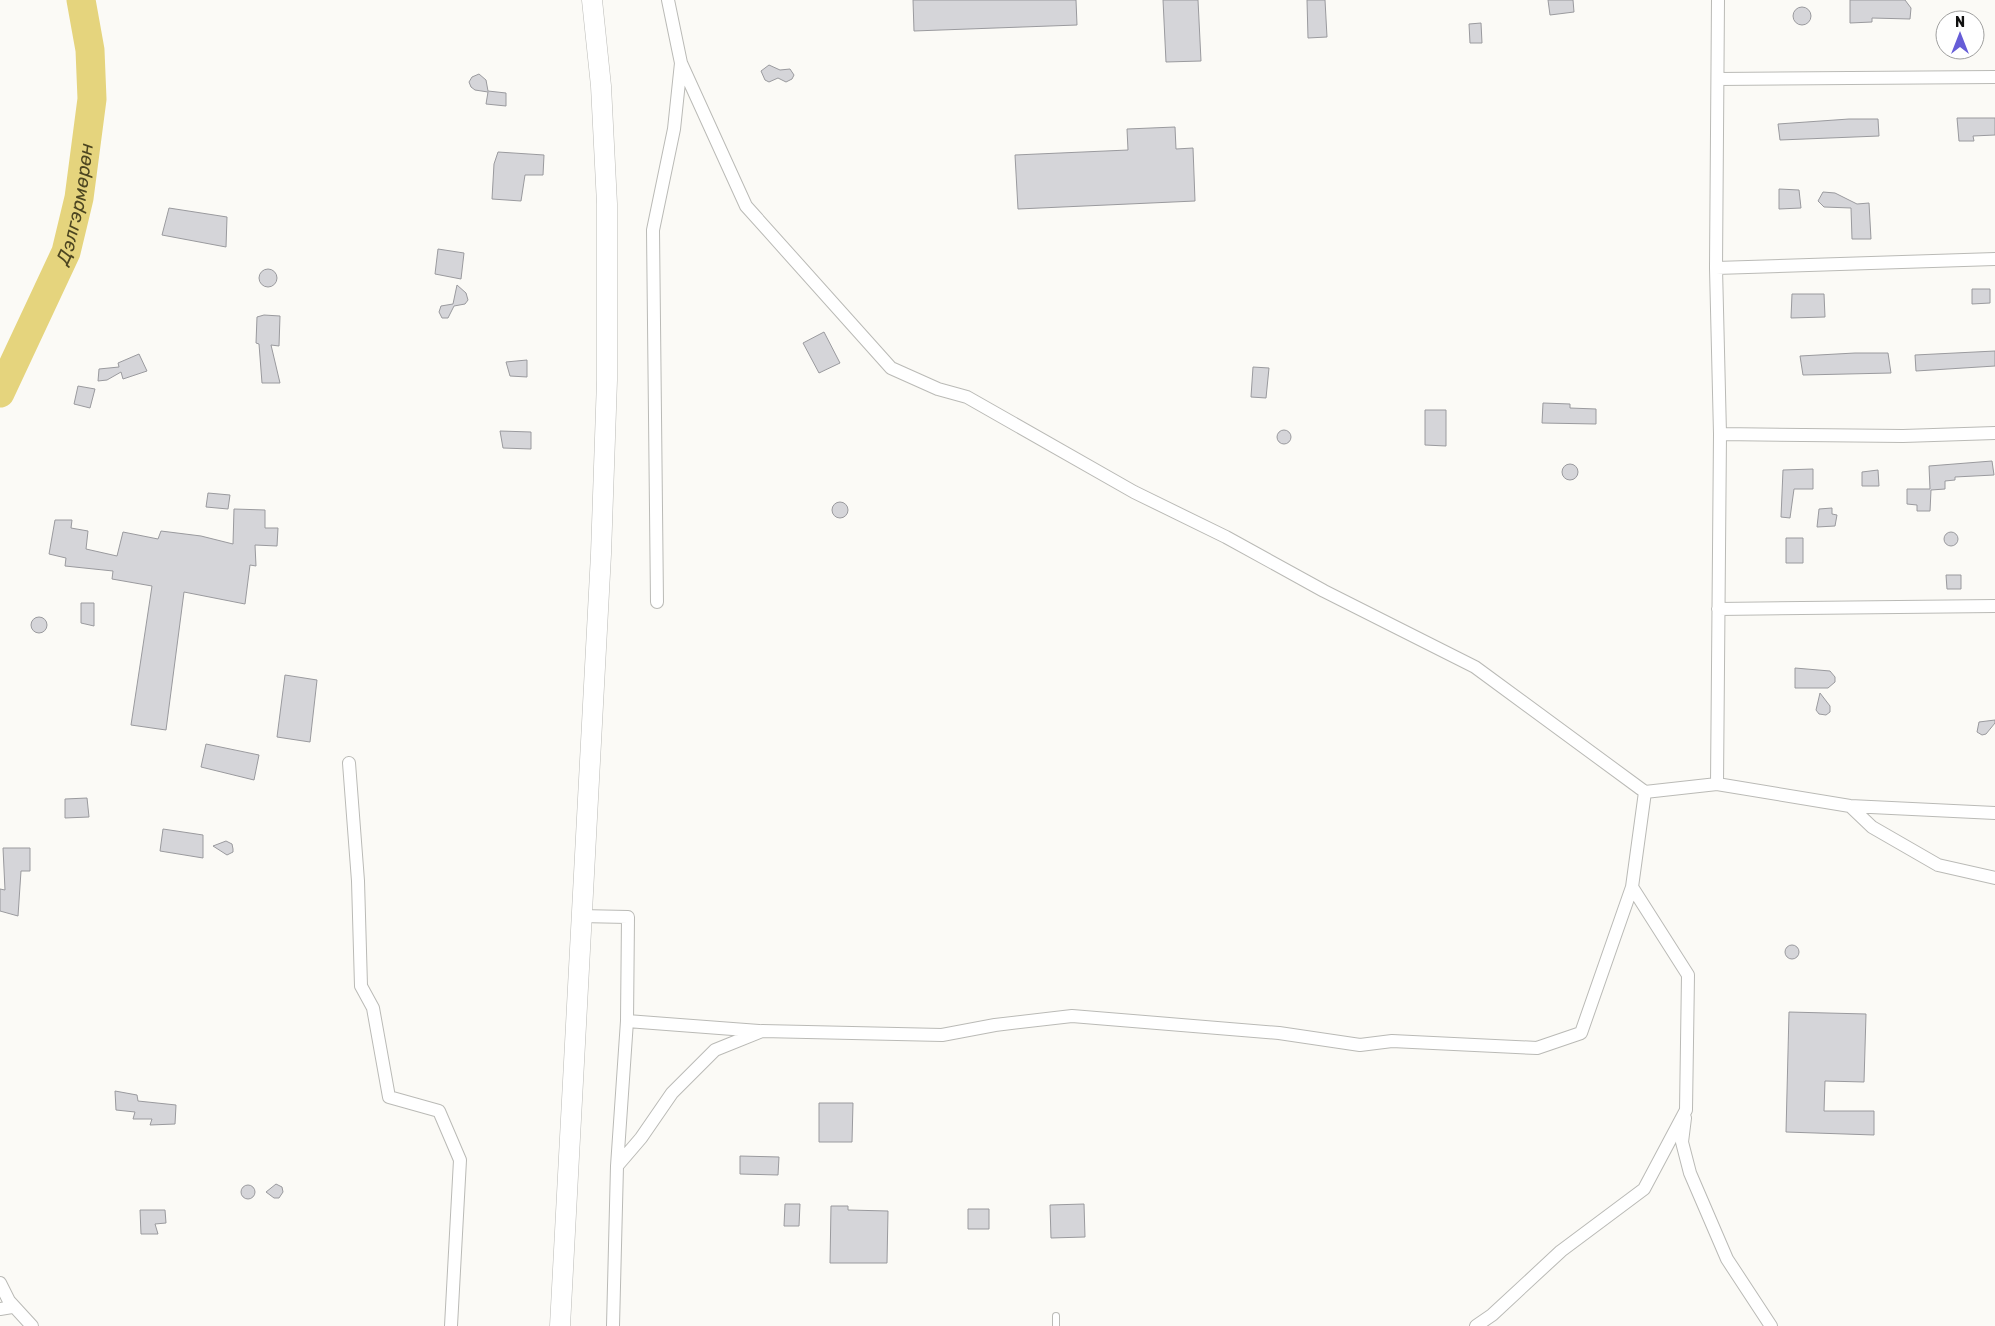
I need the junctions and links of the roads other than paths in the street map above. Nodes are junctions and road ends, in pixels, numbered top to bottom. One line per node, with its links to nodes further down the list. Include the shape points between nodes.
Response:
1 (592, 0): 21 (main road, via 601,86 607,204 607,380)
2 (668, 0): 4 (street)
3 (1718, 0): 6 (street)
4 (681, 64): 11 (street, via 674,129 653,230); 16 (street, via 746,206 891,368 938,389 967,397 1134,492 1475,667)
5 (1995, 77): 6 (street)
6 (1718, 79): 8 (street)
7 (1995, 259): 8 (street)
8 (1716, 268): 10 (street)
9 (1995, 433): 10 (street, via 1903,436)
10 (1720, 434): 13 (street)
11 (657, 602)
12 (1995, 606): 13 (street)
13 (1718, 609): 15 (street)
14 (349, 763): 30 (street, via 358,881 361,986 373,1008 389,1096 440,1111 460,1160)
15 (1717, 784): 16 (street); 17 (street)
16 (1645, 792): 20 (street)
17 (1850, 806): 18 (street); 19 (street, via 1872,827 1938,865)
18 (1995, 813)
19 (1995, 878)
20 (1632, 888): 23 (street, via 1581,1033 1537,1048 1392,1040 1360,1045 1279,1033 1072,1016 942,1035); 24 (street, via 1688,975)
21 (580, 916): 22 (street, via 628,917); 31 (main road)
22 (627, 1021): 23 (street); 25 (street)
23 (762, 1031): 25 (street, via 715,1050 672,1093)
24 (1686, 1110): 34 (street, via 1644,1189 1561,1251); 35 (street, via 1682,1142 1690,1173 1727,1259)
25 (618, 1166): 32 (street)
26 (0, 1284): 27 (street)
27 (5, 1306): 29 (street)
28 (1056, 1316): 33 (lane)
29 (32, 1326)
30 (451, 1326)
31 (560, 1326)
32 (613, 1326)
33 (1056, 1326)
34 (1476, 1326)
35 (1771, 1326)

